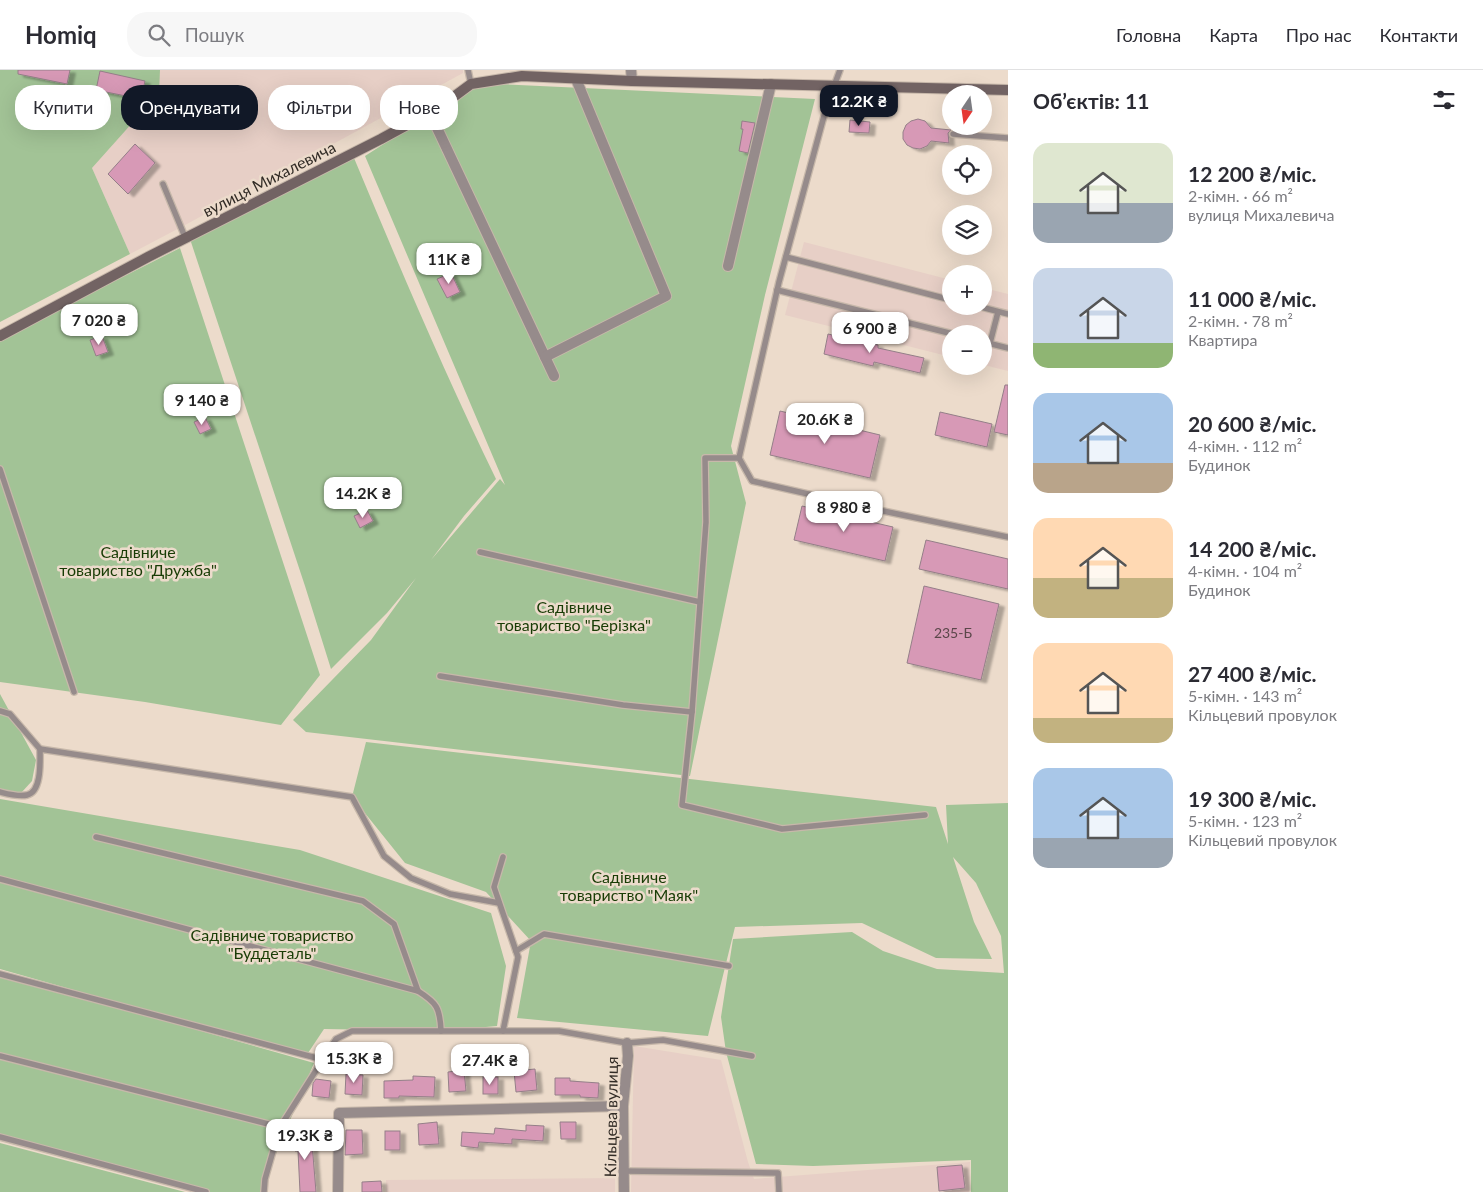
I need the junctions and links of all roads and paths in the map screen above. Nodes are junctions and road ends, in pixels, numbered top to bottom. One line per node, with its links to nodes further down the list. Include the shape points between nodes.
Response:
1 (468, 70): 6 (lane)
2 (632, 70): 5 (street)
3 (840, 70): 8 (lane)
4 (576, 79): 5 (street, вулиця Михалевича); 6 (street, вулиця Михалевича, via 522,76); 29 (street, via 666,296)
5 (632, 81): 7 (street, вулиця Михалевича)
6 (471, 84): 10 (street, вулиця Михалевича)
7 (771, 84): 8 (street, вулиця Михалевича); 18 (street)
8 (836, 85): 9 (street, вулиця Михалевича); 17 (lane, via 827,105)
9 (1008, 90)
10 (458, 94)
11 (397, 130): 16 (street, вулиця Михалевича)
12 (438, 130): 29 (street)
13 (967, 135): 14 (lane)
14 (1008, 138)
15 (163, 184): 16 (lane)
16 (186, 237): 26 (street, вулиця Михалевича)
17 (786, 257): 19 (lane); 20 (lane)
18 (728, 266)
19 (777, 290): 25 (lane); 31 (lane)
20 (942, 298)
21 (992, 310): 22 (lane)
22 (998, 312): 23 (lane); 24 (lane)
23 (1008, 314)
24 (992, 328)
25 (942, 331)
26 (0, 336)
27 (992, 343): 28 (lane)
28 (1008, 348)
29 (545, 357): 30 (street)
30 (554, 376)
31 (739, 458): 33 (lane, via 752,481); 35 (lane, via 705,458 706,522)
32 (0, 469): 37 (lane)
33 (1008, 536)
34 (480, 552): 35 (lane)
35 (700, 602): 39 (lane)
36 (440, 676): 39 (lane, via 623,705)
37 (74, 692)
38 (0, 711): 40 (lane, via 10,714)
39 (692, 712): 42 (lane, via 682,805 782,829)
40 (40, 749): 41 (lane, via 41,772 34,791 19,796); 46 (lane, via 352,797 384,856 411,878 450,894)
41 (0, 792)
42 (925, 815)
43 (96, 837): 50 (lane, via 363,901 394,924)
44 (503, 857): 46 (lane, via 494,887)
45 (0, 879): 50 (lane)
46 (499, 903): 47 (lane)
47 (516, 951): 48 (lane, via 544,934); 52 (lane, via 518,957)
48 (729, 966)
49 (0, 974): 56 (lane)
50 (418, 991): 51 (lane, via 441,1012)
51 (442, 1031): 52 (lane); 56 (lane, via 352,1031 336,1039)
52 (503, 1031): 53 (lane, via 559,1031)
53 (627, 1042): 55 (lane, via 663,1040); 57 (street, Кільцева вулиця)
54 (0, 1056): 58 (lane)
55 (752, 1056)
56 (324, 1060): 58 (lane)
57 (623, 1106): 60 (street, Кільцева вулиця); 63 (street, via 339,1113)
58 (280, 1127): 62 (lane)
59 (0, 1137): 61 (lane)
60 (624, 1171): 64 (street, Кільцева вулиця); 65 (lane, via 778,1174)
61 (206, 1192)
62 (264, 1192)
63 (338, 1192)
64 (624, 1192)
65 (779, 1192)

